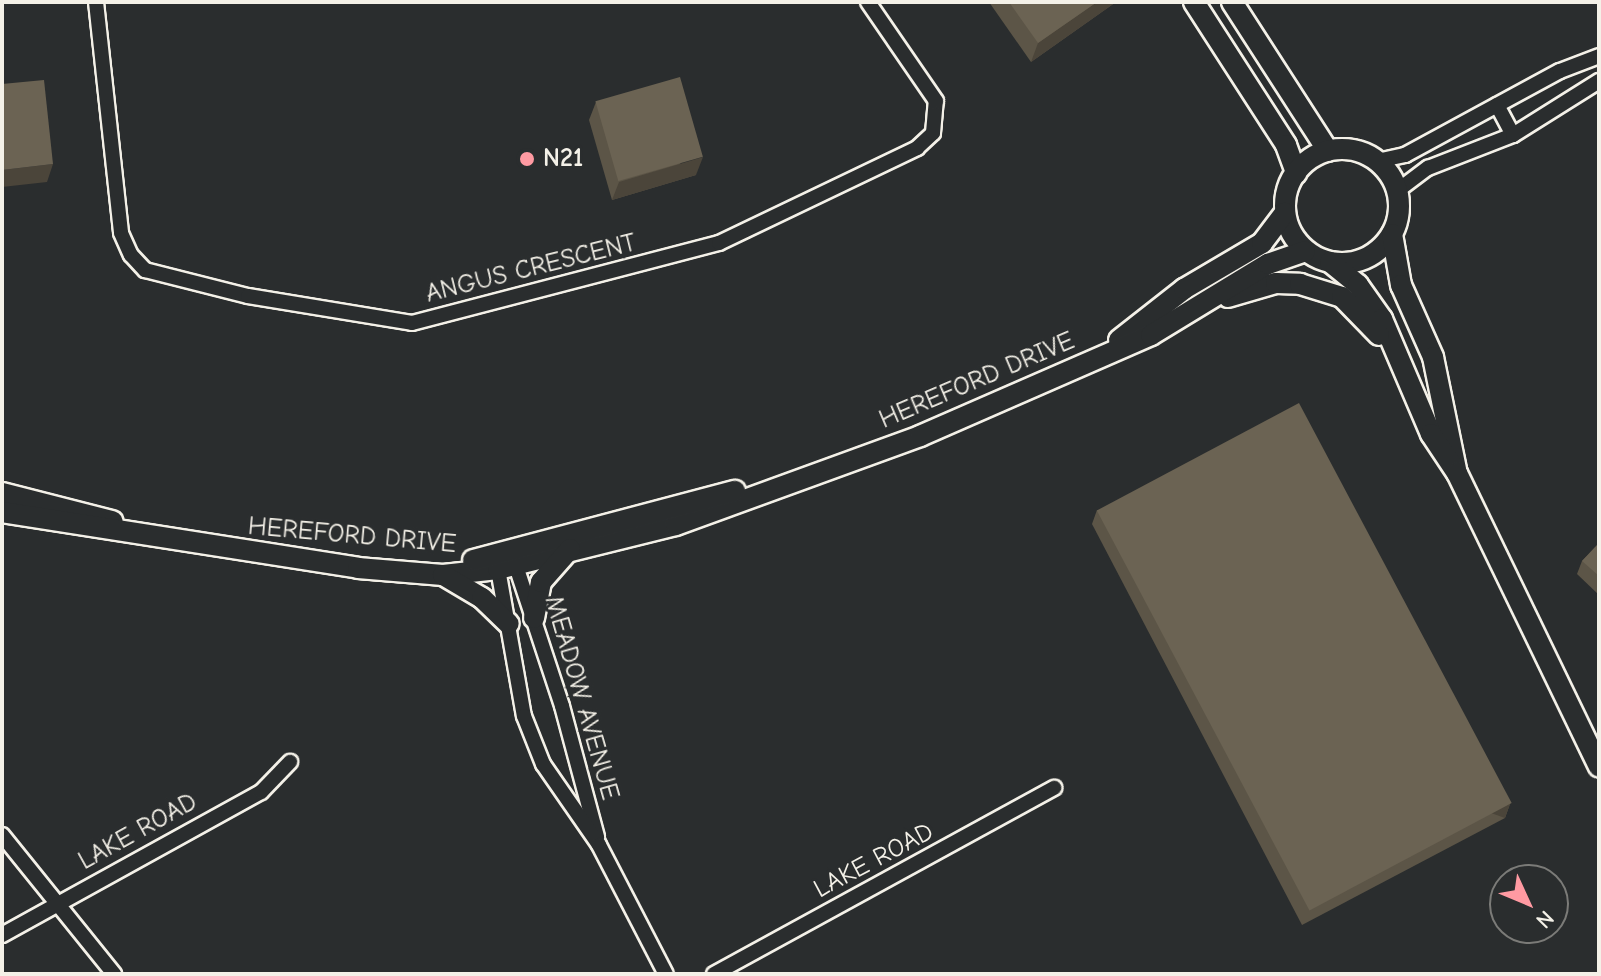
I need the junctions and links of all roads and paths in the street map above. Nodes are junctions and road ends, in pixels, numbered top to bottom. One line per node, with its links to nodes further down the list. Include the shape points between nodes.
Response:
1 (96, 2): 2 (street, ANGUS CRESCENT, via 121,233 138,263 176,280 412,323 719,243 917,148 936,126 936,101)
2 (868, 2)
3 (1194, 2): 11 (street, via 1286,145)
4 (1232, 2): 9 (street)
5 (1599, 56): 7 (street)
6 (1599, 81): 8 (street)
7 (1497, 105): 8 (street); 10 (street, via 1405,155)
8 (1513, 135): 12 (street, via 1428,168)
9 (1328, 151): 10 (street, via 1361,153); 11 (street)
10 (1377, 161): 12 (street)
11 (1296, 173): 13 (street)
12 (1397, 191): 14 (street)
13 (1285, 213): 15 (street); 18 (street, HEREFORD DRIVE, via 1262,243 1184,289)
14 (1392, 234): 16 (street, via 1366,258); 21 (street, via 1401,285 1439,378)
15 (1305, 251): 16 (street); 17 (street, HEREFORD DRIVE, via 1268,264)
16 (1330, 262): 19 (street, via 1368,297)
17 (1202, 306): 18 (street, HEREFORD DRIVE); 19 (street, via 1276,283 1325,291 1360,311)
18 (1100, 356): 20 (street, HEREFORD DRIVE, via 969,415)
19 (1409, 382): 21 (street, via 1431,434)
20 (829, 469): 24 (street, HEREFORD DRIVE, via 676,525); 25 (street, HEREFORD DRIVE)
21 (1457, 473): 30 (street)
22 (2, 493): 25 (street, HEREFORD DRIVE, via 127,525 403,562)
23 (2, 512): 26 (street, HEREFORD DRIVE, via 274,557)
24 (573, 547): 25 (street, HEREFORD DRIVE); 27 (street, via 541,582)
25 (505, 561): 26 (street, HEREFORD DRIVE); 27 (street, MEADOW AVENUE); 28 (street, MEADOW AVENUE)
26 (443, 575): 28 (street, via 482,598)
27 (534, 618): 33 (street, MEADOW AVENUE)
28 (509, 624): 33 (street, MEADOW AVENUE, via 524,716 543,764)
29 (290, 762): 34 (street, LAKE ROAD, via 261,792)
30 (1599, 767)
31 (1054, 788): 38 (street, LAKE ROAD)
32 (2, 835): 34 (street)
33 (599, 845): 37 (street, MEADOW AVENUE)
34 (57, 903): 35 (street, LAKE ROAD); 36 (street)
35 (2, 935)
36 (114, 974)
37 (666, 974)
38 (714, 974)

